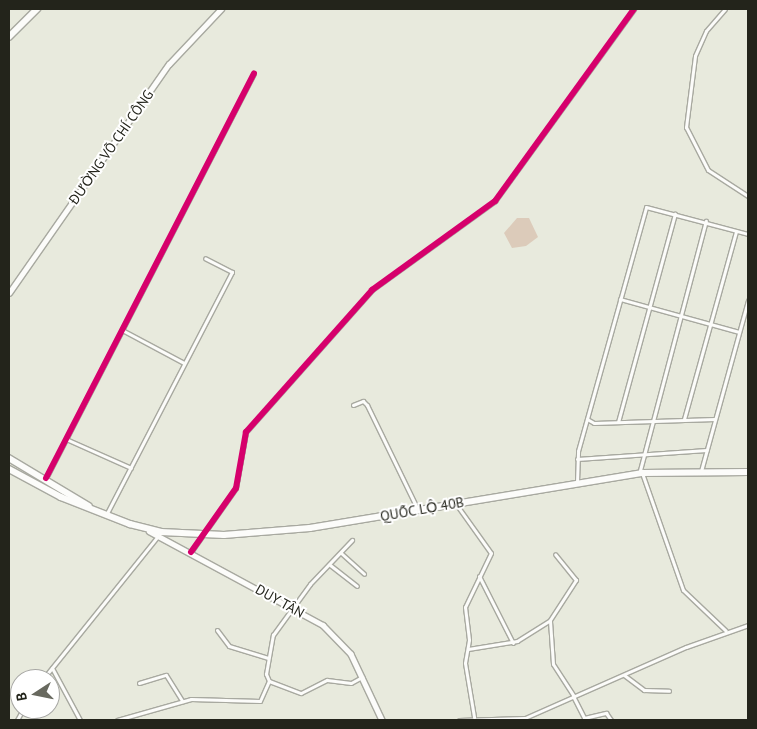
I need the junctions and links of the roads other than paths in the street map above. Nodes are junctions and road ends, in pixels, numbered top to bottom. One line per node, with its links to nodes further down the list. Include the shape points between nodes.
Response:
1 (37, 9): 5 (highway)
2 (221, 9): 13 (main road, ĐƯỜNG VÕ CHÍ CÔNG, via 169,64)
3 (634, 9): 45 (street, via 495,201 372,290 246,432 236,488)
4 (725, 9): 7 (street, via 706,31 695,56 686,127 708,170)
5 (9, 37)
6 (254, 73): 19 (street)
7 (748, 196)
8 (675, 214): 9 (street); 14 (street, via 646,207); 16 (street)
9 (706, 221): 10 (street); 17 (street)
10 (736, 231): 11 (street); 18 (street)
11 (748, 234)
12 (205, 258): 21 (street, via 232,272)
13 (9, 293)
14 (620, 299): 16 (street); 23 (street)
15 (748, 300): 20 (street)
16 (649, 307): 17 (street); 27 (street)
17 (680, 316): 18 (street); 26 (street)
18 (711, 324): 20 (street); 24 (street)
19 (122, 330): 21 (street); 28 (street)
20 (739, 332): 25 (street)
21 (184, 363): 33 (street)
22 (353, 405): 41 (street, via 363,401 371,412)
23 (587, 419): 27 (street); 32 (street)
24 (684, 419): 25 (street); 26 (street)
25 (716, 419): 29 (street)
26 (651, 420): 27 (street); 30 (street)
27 (618, 422)
28 (66, 439): 33 (street); 38 (street)
29 (707, 450): 30 (street); 35 (street)
30 (643, 452): 32 (street); 37 (street)
31 (9, 458): 38 (highway, QUỐC LỘ 40B)
32 (577, 459): 39 (street)
33 (131, 468): 43 (street)
34 (9, 470): 42 (highway, QUỐC LỘ 40B)
35 (701, 471): 36 (highway, QUỐC LỘ 40B); 37 (highway, QUỐC LỘ 40B)
36 (748, 472)
37 (641, 474): 39 (highway, QUỐC LỘ 40B); 59 (street, via 683,590)
38 (46, 478): 42 (highway, QUỐC LỘ 40B)
39 (577, 482): 40 (highway, QUỐC LỘ 40B)
40 (456, 503): 41 (highway, QUỐC LỘ 40B); 53 (street, via 491,550 491,559)
41 (418, 510): 45 (highway, QUỐC LỘ 40B, via 310,528)
42 (97, 512): 43 (highway, QUỐC LỘ 40B)
43 (106, 515): 44 (highway, QUỐC LỘ 40B)
44 (136, 526): 45 (highway, QUỐC LỘ 40B); 46 (main road, DUY TÂN)
45 (203, 534): 48 (street)
46 (158, 535): 48 (main road, DUY TÂN); 63 (street)
47 (352, 540): 49 (street)
48 (191, 552): 55 (main road, DUY TÂN)
49 (341, 553): 51 (street); 52 (street)
50 (555, 554): 56 (street, via 576,580)
51 (330, 565): 54 (street); 55 (street)
52 (364, 574)
53 (479, 576): 60 (street); 61 (street, via 465,607)
54 (357, 586)
55 (293, 608): 62 (street, via 273,635); 65 (main road, DUY TÂN, via 341,641)
56 (550, 620): 60 (street); 69 (street, via 553,664)
57 (748, 625): 59 (street)
58 (217, 630): 62 (street, via 229,646)
59 (726, 631): 64 (street)
60 (513, 643): 61 (street)
61 (468, 649): 71 (street, via 465,660)
62 (268, 658): 66 (street)
63 (52, 668): 72 (street)
64 (624, 675): 68 (street, via 644,690); 69 (street)
65 (362, 677): 66 (street, via 351,682 327,680 301,693); 74 (main road, DUY TÂN)
66 (269, 681): 70 (street, via 257,703)
67 (139, 683): 70 (street, via 166,674)
68 (669, 691)
69 (573, 696): 76 (street); 77 (street, via 584,718 606,713)
70 (182, 701): 73 (street)
71 (474, 717): 75 (street); 76 (street)
72 (80, 720)
73 (117, 720)
74 (382, 720)
75 (459, 720)
76 (520, 720)
77 (610, 720)

